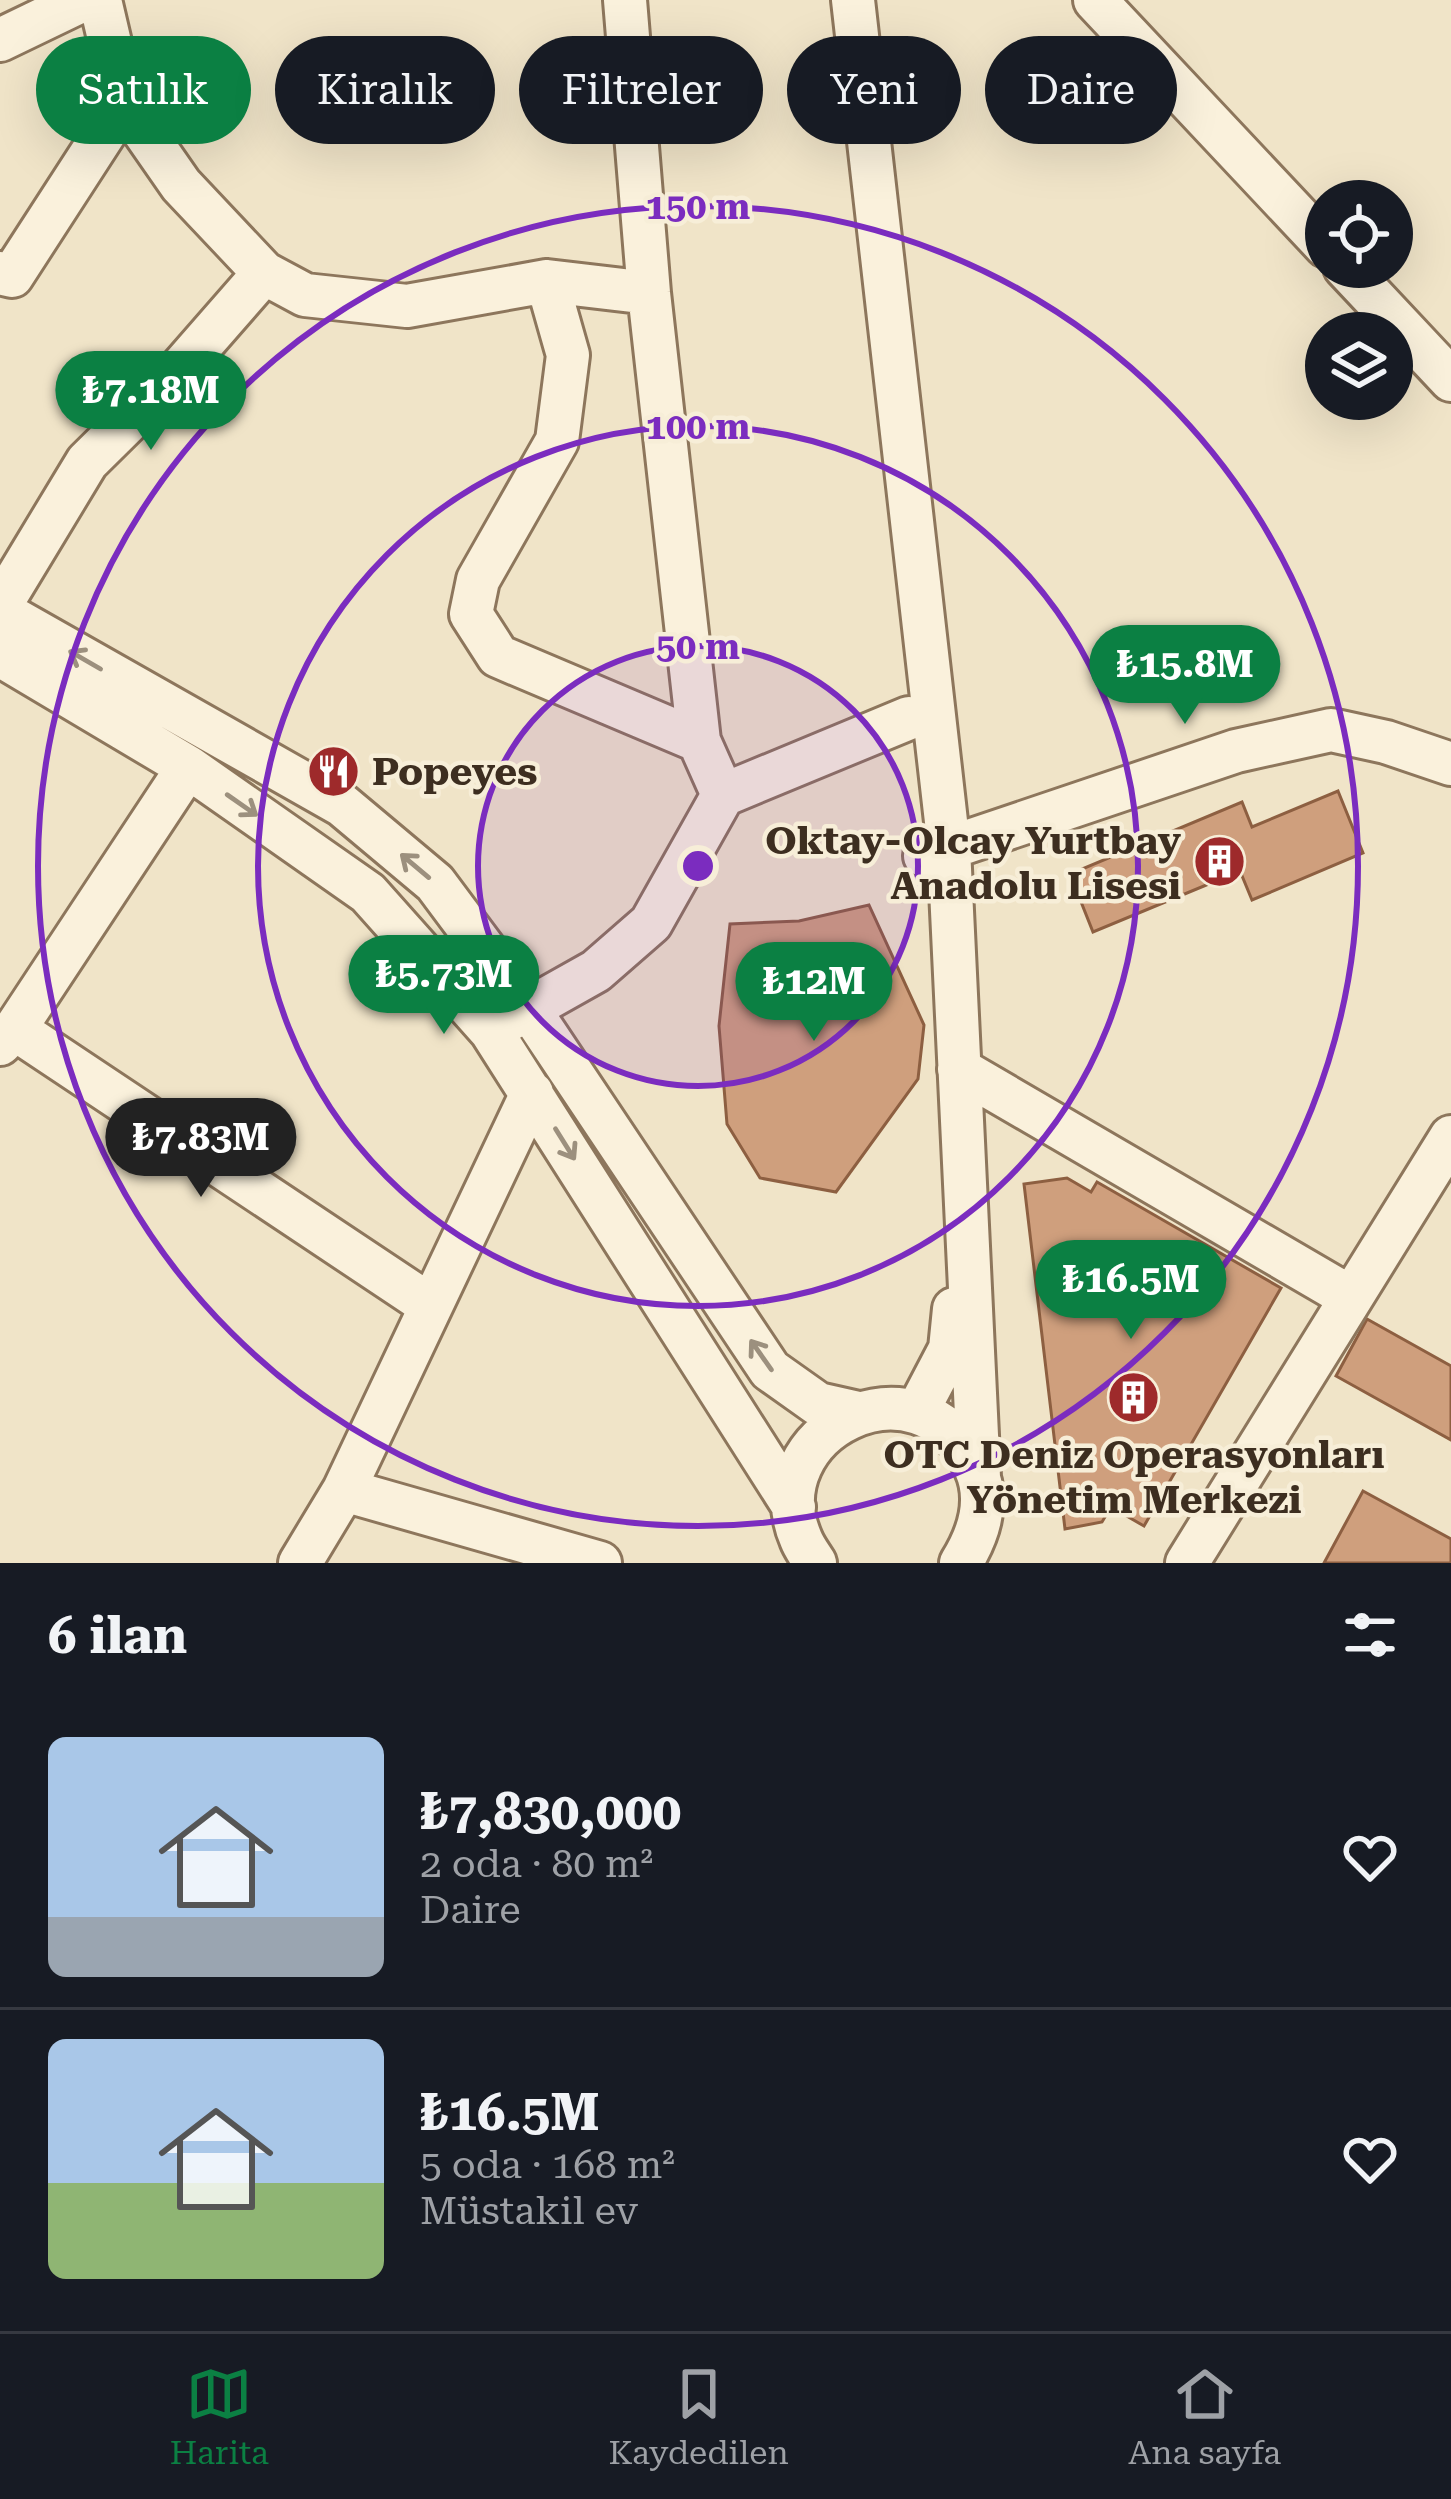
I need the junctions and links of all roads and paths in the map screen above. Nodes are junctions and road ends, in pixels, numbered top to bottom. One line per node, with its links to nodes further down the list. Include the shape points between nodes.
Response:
1 (82, 0): 8 (street)
2 (100, 0): 7 (street)
3 (625, 0): 16 (street)
4 (830, 0): 20 (street)
5 (853, 0): 25 (street)
6 (1095, 0): 11 (street)
7 (108, 36)
8 (0, 40)
9 (97, 144): 12 (street, via 12,276)
10 (153, 144): 13 (street)
11 (1305, 224)
12 (0, 273)
13 (264, 273): 14 (street, via 305,295 407,305); 18 (street, via 87,462)
14 (547, 281): 16 (street); 21 (street, via 568,356 556,441 478,580 471,614 498,656)
15 (1366, 288): 17 (street)
16 (649, 293): 21 (street)
17 (1451, 380)
18 (0, 609): 26 (street, one-way to 18, via 435,883 342,805)
19 (0, 655): 23 (street)
20 (909, 718): 24 (street); 25 (street)
21 (699, 741): 24 (street)
22 (1451, 764): 25 (street, via 1331,730 1237,751)
23 (188, 767): 27 (street, one-way to 27, via 368,892); 28 (street)
24 (723, 795): 26 (street, via 651,923 596,971)
25 (937, 852): 29 (street); 34 (street, via 954,1313 950,1349)
26 (529, 1009): 27 (street); 35 (street, one-way to 26, via 818,1404 770,1370)
27 (491, 1031): 30 (street)
28 (8, 1036): 33 (street)
29 (959, 1069): 32 (street); 36 (street)
30 (532, 1093): 33 (street); 38 (street, one-way to 38)
31 (1451, 1137): 32 (street)
32 (1350, 1298): 43 (street)
33 (430, 1306): 37 (street)
34 (917, 1412): 35 (street); 36 (street, via 966,1448)
35 (858, 1413): 38 (street, via 810,1450)
36 (979, 1477): 39 (street, via 983,1508)
37 (344, 1490): 40 (street); 41 (street)
38 (794, 1507): 42 (street)
39 (973, 1555)
40 (300, 1563)
41 (600, 1563)
42 (815, 1563)
43 (1187, 1563)

